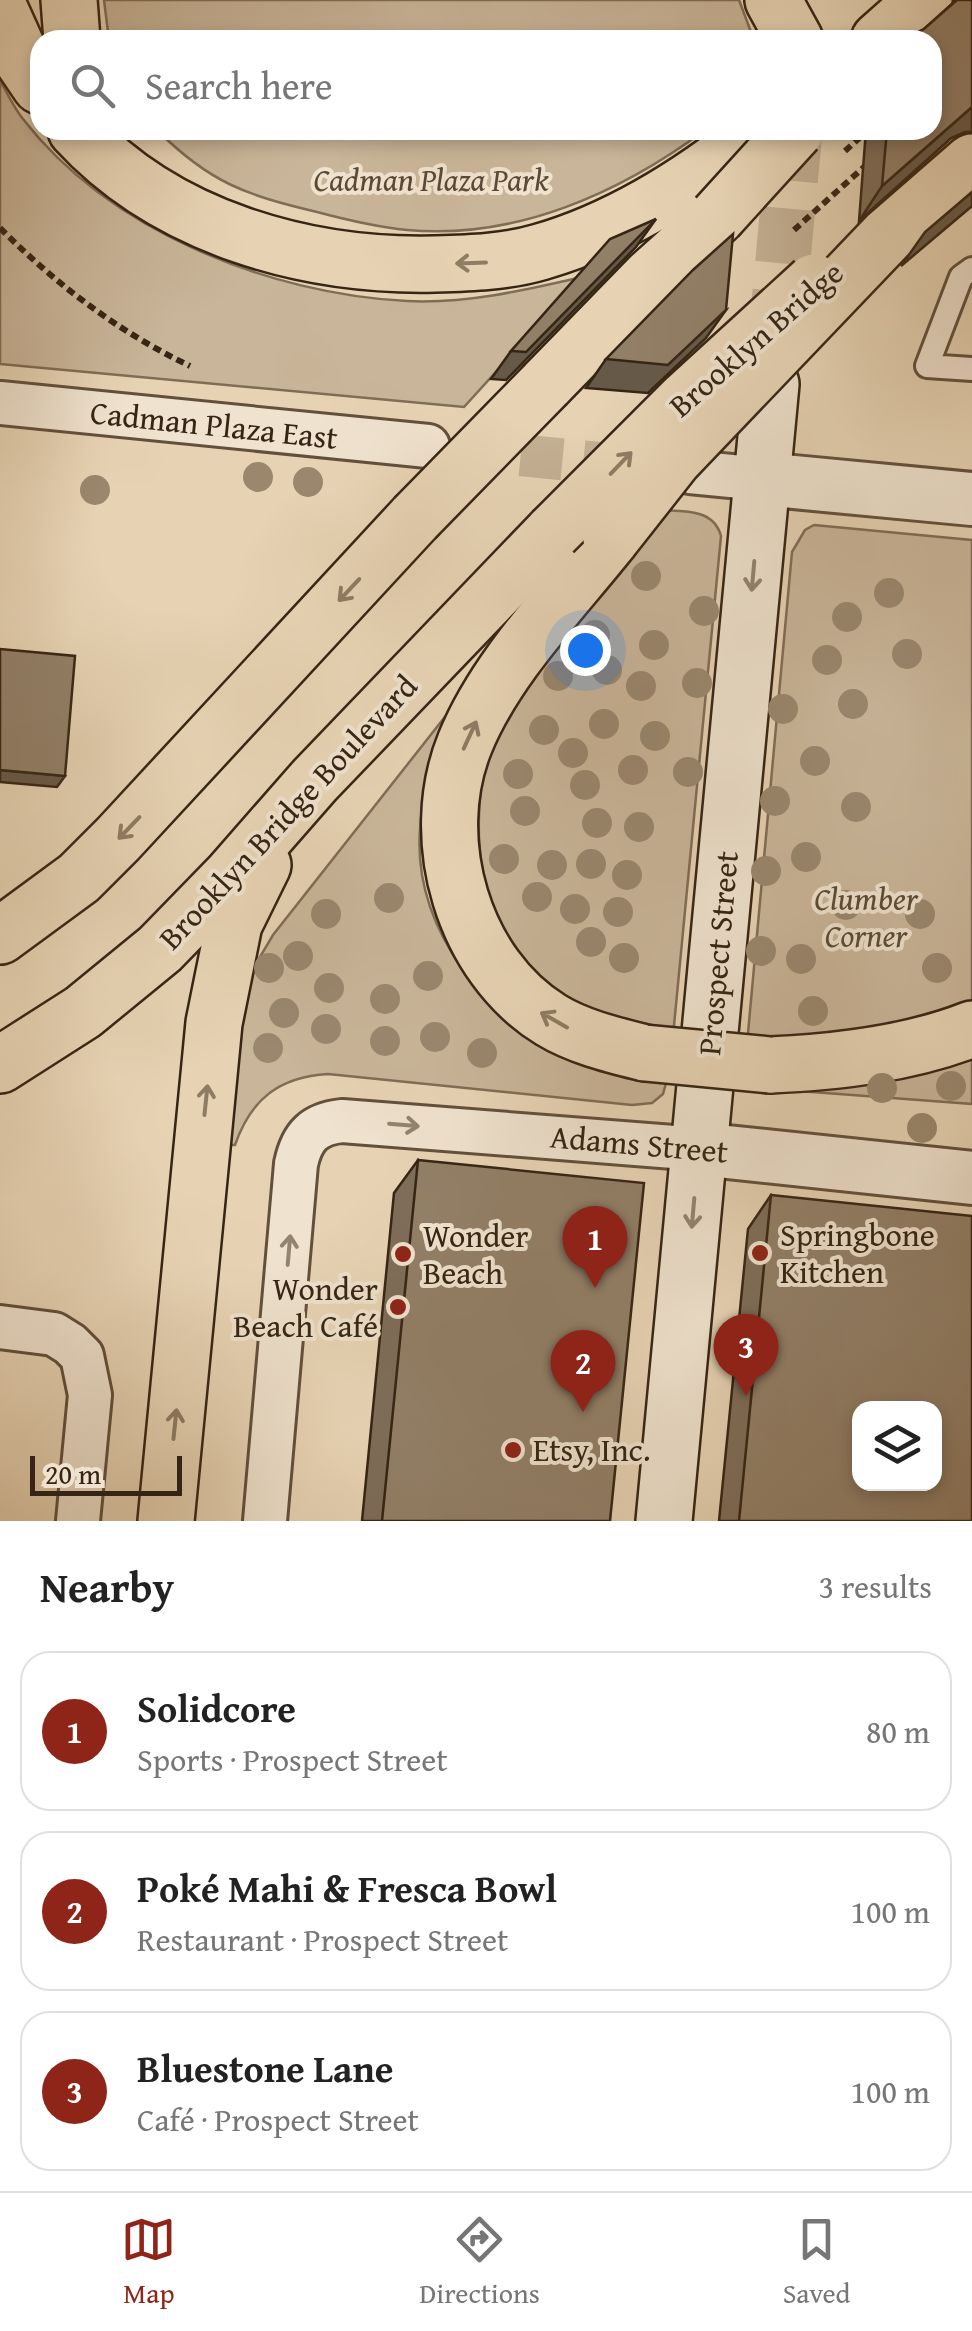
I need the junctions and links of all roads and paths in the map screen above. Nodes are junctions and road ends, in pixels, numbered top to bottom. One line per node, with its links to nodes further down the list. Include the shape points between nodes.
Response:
1 (70, 0): 6 (main road)
2 (772, 0): 7 (main road)
3 (807, 0): 8 (main road)
4 (924, 0): 9 (main road)
5 (0, 10): 10 (main road)
6 (72, 30)
7 (789, 30)
8 (805, 30)
9 (890, 30)
10 (30, 71)
11 (88, 140): 18 (main road)
12 (115, 140): 18 (main road)
13 (787, 140): 32 (main road, one-way to 32, bridge, via 415,518 118,839)
14 (739, 145): 18 (main road, one-way to 18, via 604,228 541,252 483,262 323,257 224,228)
15 (878, 155): 17 (path)
16 (972, 162): 20 (main road, Brooklyn Bridge)
17 (864, 167)
18 (151, 191)
19 (0, 228): 22 (path, via 99,314)
20 (887, 236): 30 (main road, Brooklyn Bridge, one-way to 20, bridge, via 790,303); 33 (main road, one-way to 20, bridge, via 872,1055 770,1065 614,1046 553,1021 509,986 469,921 455,876 458,764 515,661 674,459)
21 (972, 269): 23 (lane, via 962,277 927,366)
22 (190, 366)
23 (972, 370)
24 (772, 384): 28 (main road, Prospect Street)
25 (0, 403): 26 (street, Cadman Plaza East)
26 (428, 446)
27 (690, 472): 28 (street)
28 (762, 478): 29 (street); 35 (main road, Prospect Street, one-way to 35)
29 (972, 498)
30 (553, 532): 31 (main road, Brooklyn Bridge Boulevard)
31 (315, 780): 34 (main road, Brooklyn Bridge Boulevard, via 160,950 84,1012); 39 (main road, one-way to 31, via 222,973 252,883)
32 (0, 936)
33 (972, 1029)
34 (0, 1065)
35 (699, 1149): 36 (street, Adams Street); 40 (street, Adams Street, one-way to 35, via 296,1164 309,1132 342,1121); 41 (main road, Prospect Street, one-way to 41)
36 (972, 1178)
37 (0, 1327): 38 (street, via 54,1334 82,1356 90,1394)
38 (78, 1521)
39 (166, 1521)
40 (265, 1521)
41 (664, 1521)

